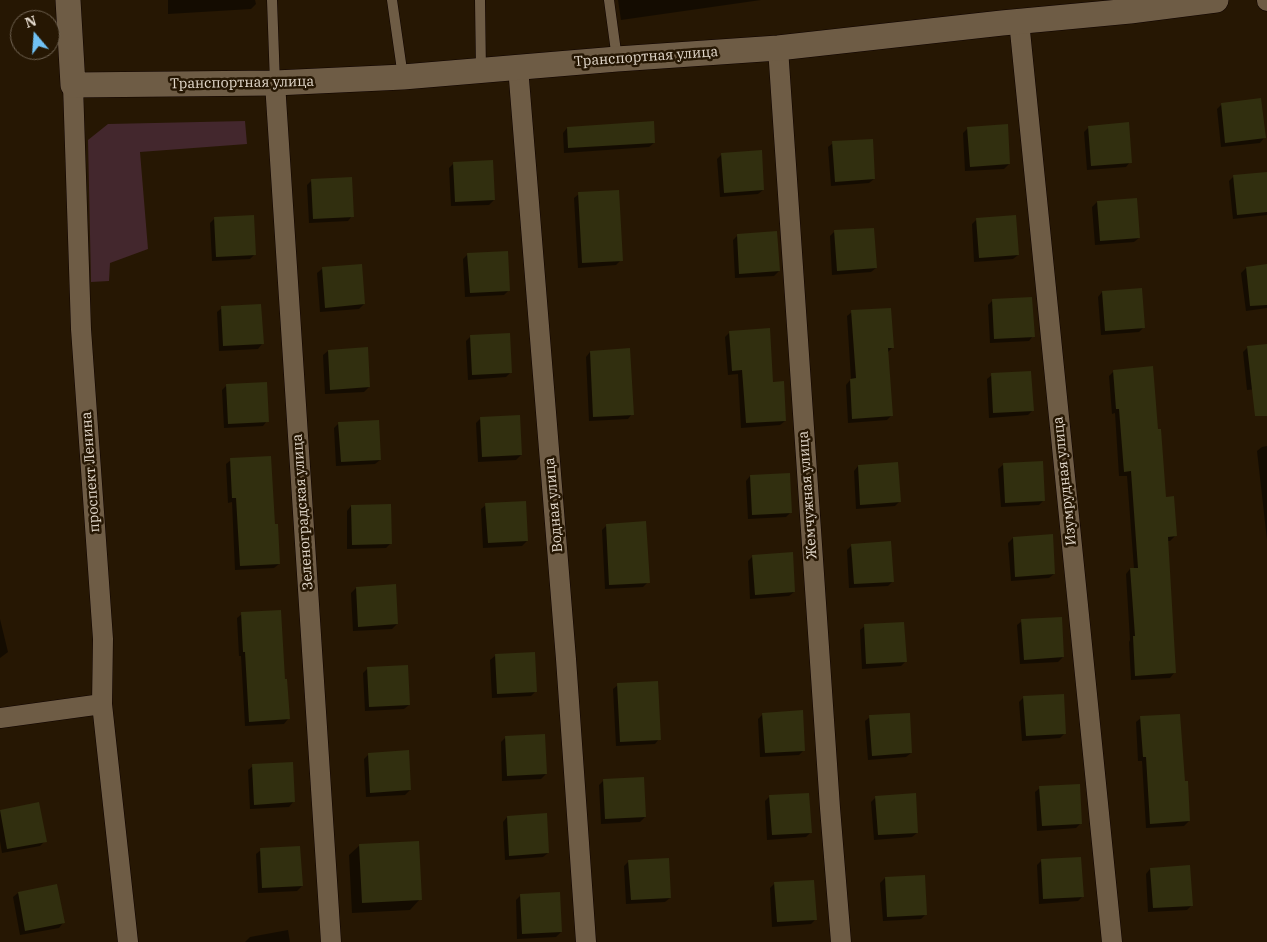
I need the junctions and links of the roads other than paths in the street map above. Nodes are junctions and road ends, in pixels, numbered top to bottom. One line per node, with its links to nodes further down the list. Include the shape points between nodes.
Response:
1 (68, 0): 15 (street, проспект Ленина)
2 (272, 0): 14 (lane)
3 (392, 0): 13 (lane)
4 (480, 0): 12 (lane)
5 (609, 0): 10 (lane)
6 (1216, 0): 7 (street, Транспортная улица)
7 (1178, 2): 8 (street, Транспортная улица, via 1130,11)
8 (1019, 21): 9 (street, Транспортная улица); 22 (street, Изумрудная улица)
9 (778, 48): 10 (street, Транспортная улица); 21 (street, Жемчужная улица)
10 (618, 59): 11 (street, Транспортная улица)
11 (518, 67): 12 (street, Транспортная улица); 20 (street, Водная улица)
12 (480, 71): 13 (street, Транспортная улица)
13 (403, 77): 14 (street, Транспортная улица)
14 (275, 83): 15 (street, Транспортная улица); 19 (street, Зеленоградская улица)
15 (73, 85): 16 (street, проспект Ленина, via 82,329 103,640)
16 (102, 704): 17 (street); 18 (street, проспект Ленина)
17 (0, 718)
18 (128, 942)
19 (331, 942)
20 (586, 942)
21 (841, 942)
22 (1112, 942)

